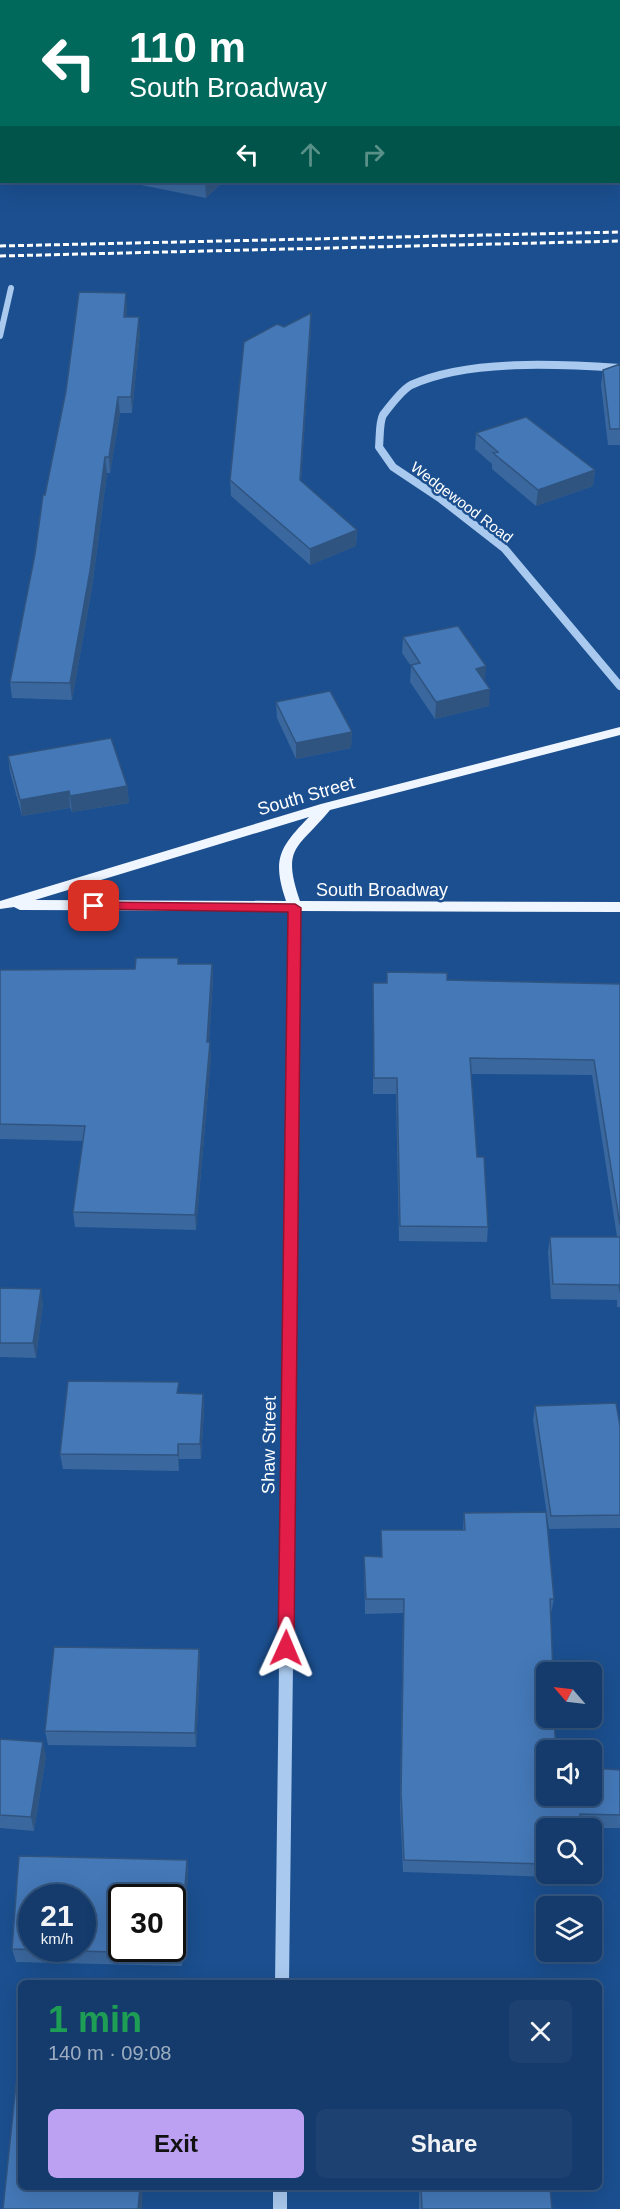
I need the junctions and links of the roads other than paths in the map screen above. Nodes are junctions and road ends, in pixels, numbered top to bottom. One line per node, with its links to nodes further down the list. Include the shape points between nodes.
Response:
1 (10, 288): 2 (street)
2 (0, 336)
3 (620, 368): 4 (street, Wedgewood Road, via 562,364 494,367 421,382 409,386 382,417 379,447 393,467 504,548)
4 (620, 686)
5 (620, 731): 6 (main road, South Street)
6 (326, 807): 7 (main road, South Street); 9 (main road, via 285,849 283,874)
7 (2, 905): 9 (main road, South Broadway)
8 (620, 907): 9 (main road, South Broadway)
9 (295, 908): 10 (street, Shaw Street)
10 (282, 1980)
11 (280, 2190): 12 (street)
12 (279, 2209)

